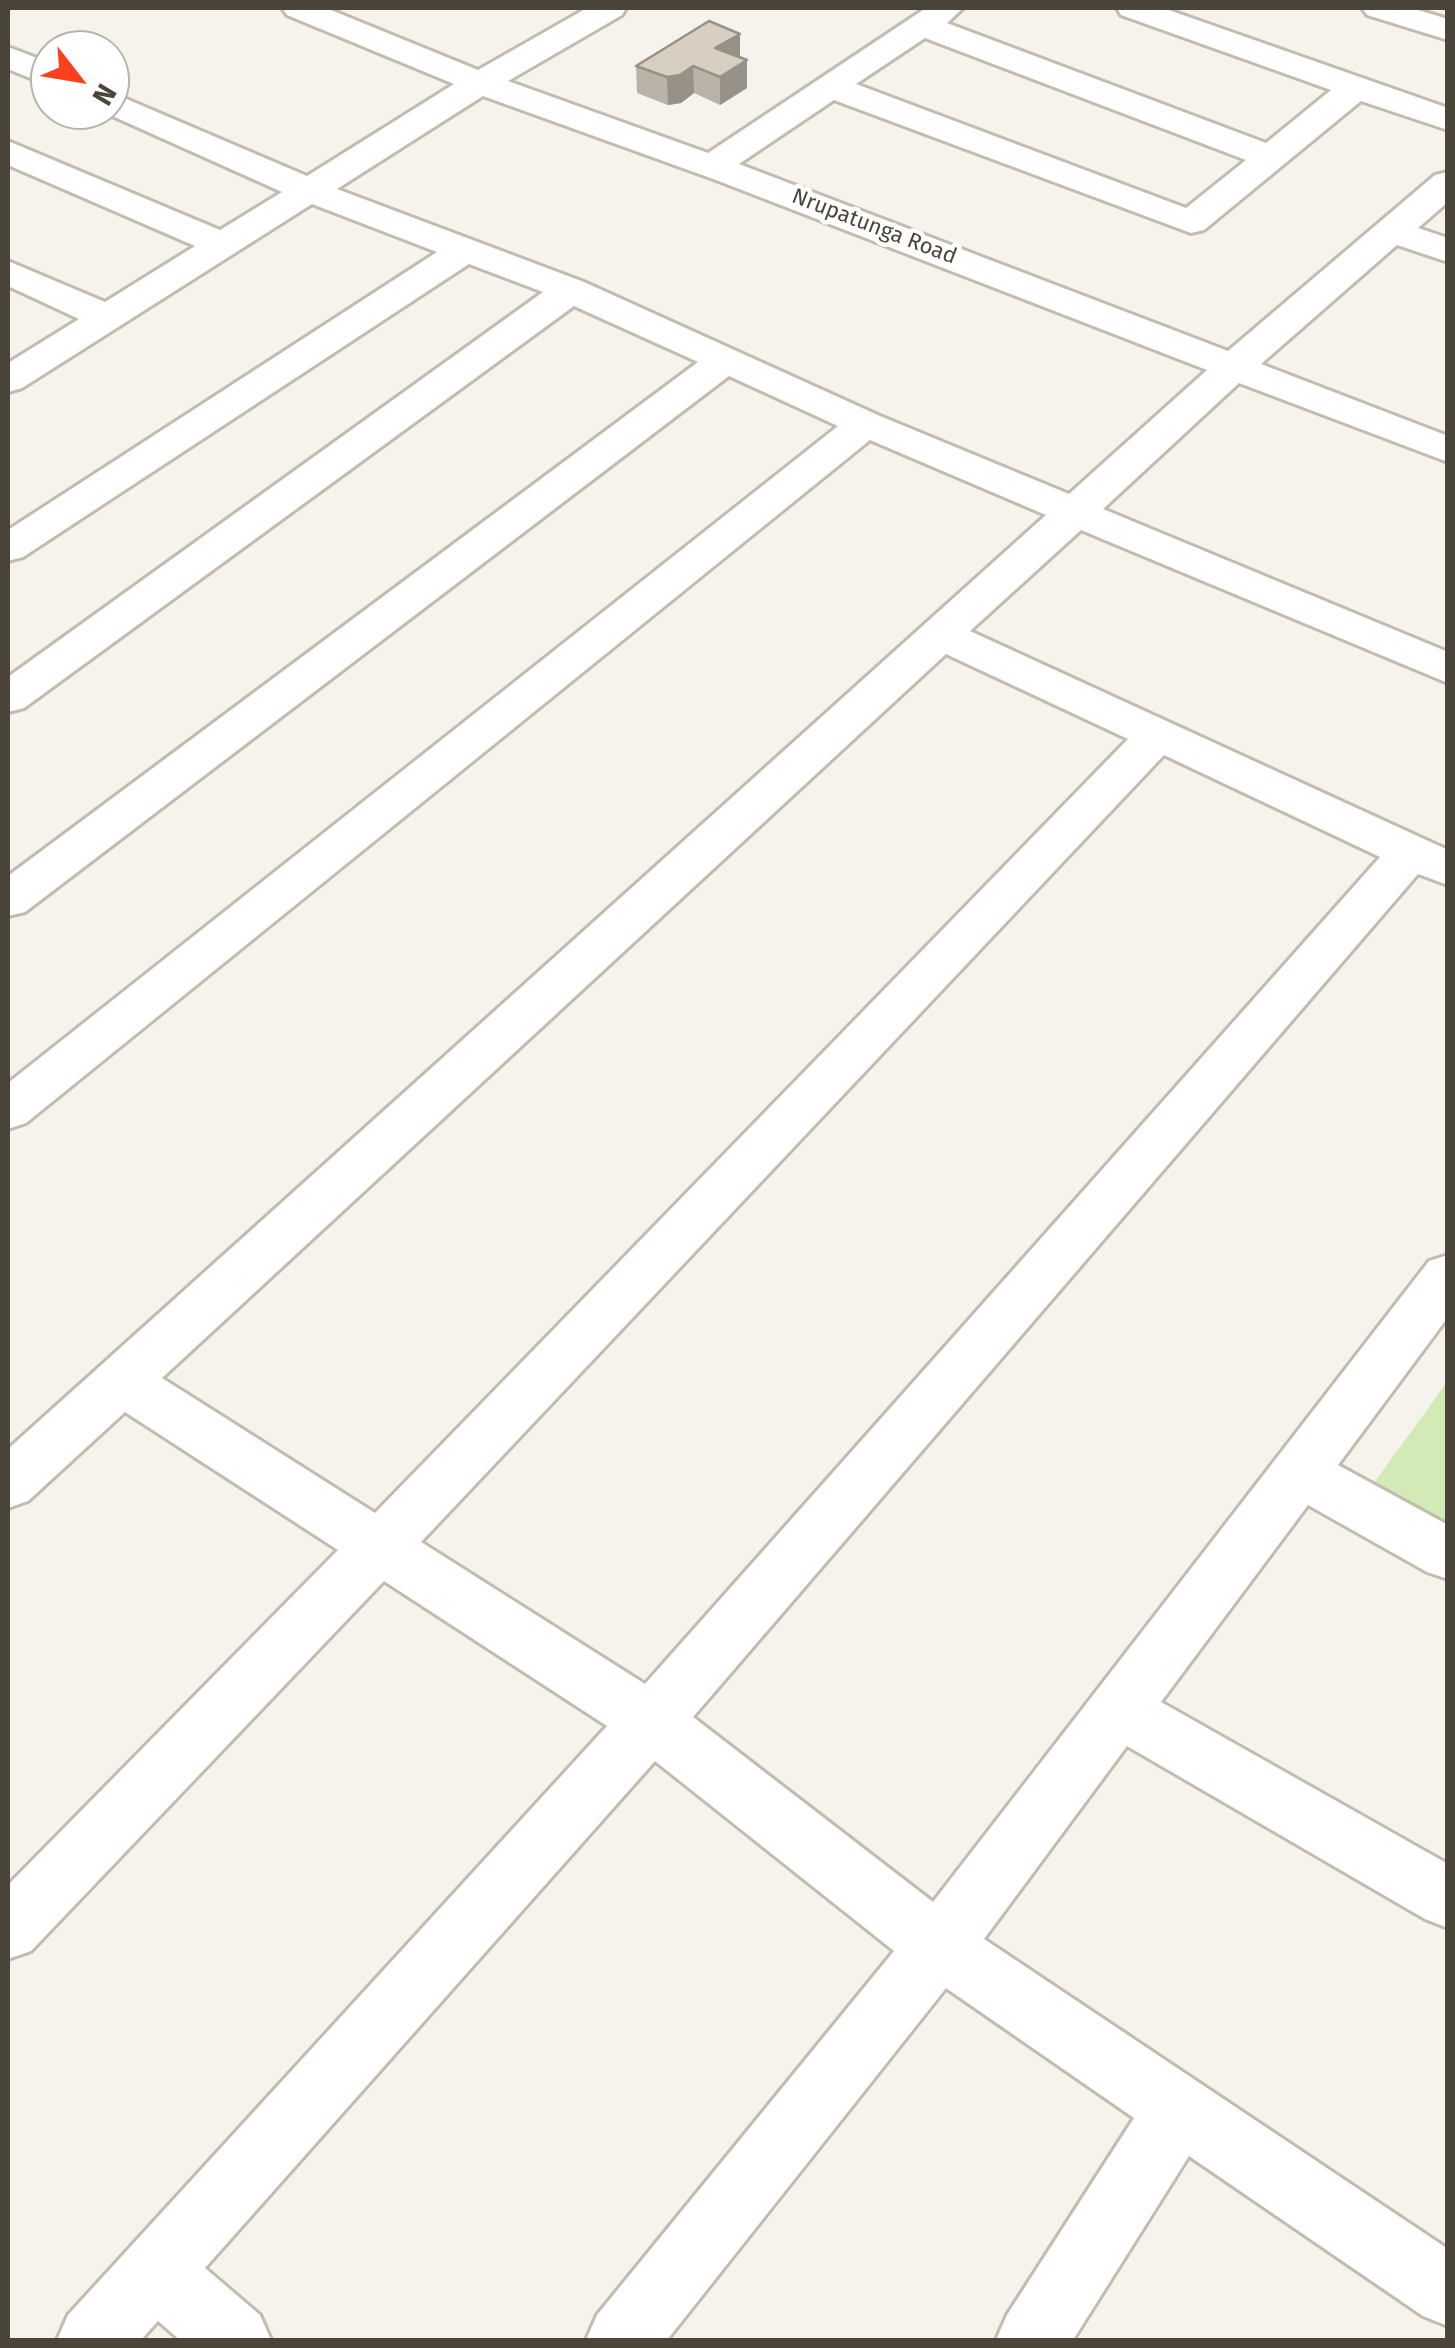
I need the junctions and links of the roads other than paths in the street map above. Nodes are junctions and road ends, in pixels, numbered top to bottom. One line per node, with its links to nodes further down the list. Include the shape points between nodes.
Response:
1 (299, 8): 8 (street, Nrupatunga Road)
2 (610, 8): 8 (street)
3 (1133, 8): 6 (street)
4 (1379, 8): 7 (street)
5 (934, 16): 9 (street); 14 (street)
6 (1191, 16): 10 (street)
7 (1439, 20)
8 (480, 84): 15 (street, Nrupatunga Road); 17 (street)
9 (832, 87): 14 (street, via 1192,222); 15 (street)
10 (1354, 89): 12 (street); 14 (street)
11 (130, 111): 17 (street)
12 (1448, 120)
13 (8, 152): 19 (street)
14 (1271, 158)
15 (712, 166): 26 (street, Nrupatunga Road)
16 (1448, 182): 18 (street)
17 (310, 191): 19 (street); 20 (street)
18 (1389, 230): 21 (street); 26 (street)
19 (223, 245): 24 (street)
20 (466, 250): 23 (street); 31 (street)
21 (1448, 251)
22 (8, 272): 24 (street)
23 (571, 290): 25 (street); 34 (street)
24 (108, 318): 27 (street)
25 (726, 360): 28 (street); 37 (street)
26 (1236, 365): 29 (street, Nrupatunga Road); 30 (street)
27 (8, 380)
28 (866, 424): 30 (street); 38 (street)
29 (1448, 450)
30 (1076, 514): 32 (street); 33 (street)
31 (8, 548)
32 (942, 634): 35 (street); 40 (street)
33 (1448, 669)
34 (8, 698)
35 (1157, 734): 36 (street); 43 (street)
36 (1429, 861): 46 (street)
37 (8, 900)
38 (8, 1110)
39 (1448, 1276): 41 (street)
40 (119, 1380): 42 (street); 43 (street)
41 (1300, 1472): 44 (street); 45 (street)
42 (8, 1484)
43 (379, 1547): 46 (street); 48 (street)
44 (1448, 1554)
45 (1120, 1710): 47 (street); 49 (street)
46 (651, 1721): 49 (street); 51 (street)
47 (1448, 1898)
48 (8, 1929)
49 (939, 1946): 50 (street); 55 (street)
50 (1179, 2110): 52 (street); 56 (street)
51 (154, 2272): 53 (street); 54 (street)
52 (1448, 2291)
53 (93, 2340)
54 (234, 2340)
55 (622, 2340)
56 (1032, 2340)

